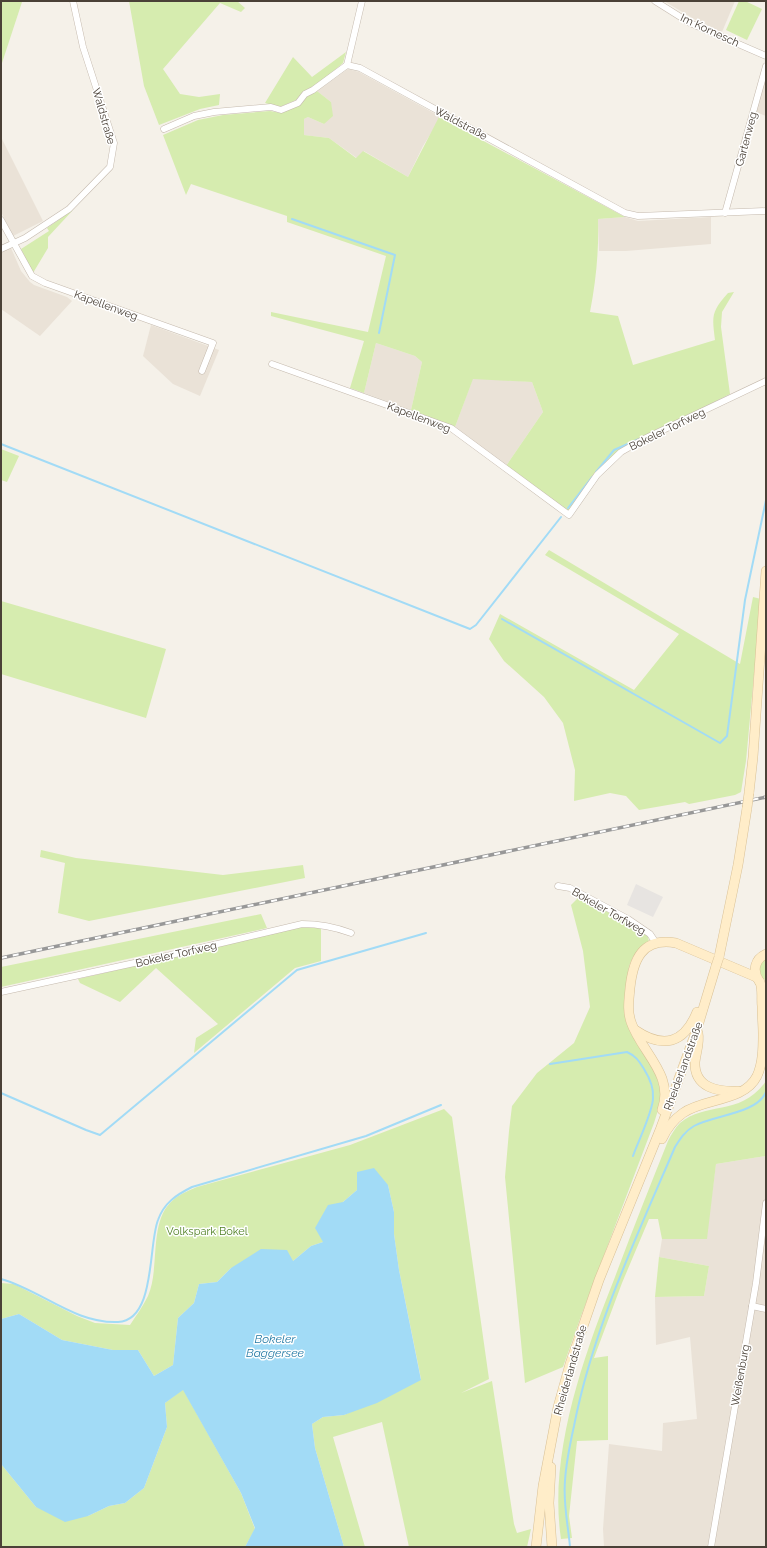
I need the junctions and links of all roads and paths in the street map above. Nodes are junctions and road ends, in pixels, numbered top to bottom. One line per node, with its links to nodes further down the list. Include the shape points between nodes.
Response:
1 (73, 1): 11 (street, Waldstraße, via 83,47 114,143 110,167 69,209)
2 (362, 1): 5 (street)
3 (655, 1): 4 (street, Im Kornesch, via 690,22)
4 (766, 56)
5 (347, 65): 7 (street, via 305,94 298,102 281,110 271,108 214,112 194,116); 9 (street, Waldstraße, via 360,68 625,213 638,216)
6 (766, 66): 9 (street, Gartenweg)
7 (164, 129)
8 (766, 211): 9 (street, Waldstraße)
9 (725, 213)
10 (1, 220): 11 (street, Kapellenweg)
11 (13, 243): 12 (street, Waldstraße); 14 (street, Kapellenweg, via 32,276 213,343)
12 (1, 249)
13 (272, 364): 16 (street, Kapellenweg, via 451,428)
14 (202, 371)
15 (766, 382): 16 (street, Bokeler Torfweg, via 622,452 597,475)
16 (569, 515)
17 (766, 571): 26 (main road, Rheiderlandstraße, bridge, via 747,808 738,865)
18 (558, 886): 20 (street, Bokeler Torfweg, via 570,888 628,919 650,934)
19 (351, 933): 25 (street, Bokeler Torfweg, via 321,925 302,924)
20 (656, 943): 22 (main road, via 676,943); 28 (main road, via 642,951 632,972 628,1006)
21 (766, 952): 23 (main road)
22 (731, 966): 23 (main road); 24 (main road)
23 (755, 966): 24 (main road)
24 (761, 982): 27 (main road, via 761,1005)
25 (1, 992)
26 (707, 998): 28 (main road, via 700,1005 688,1030 675,1039 662,1042 653,1040); 29 (main road, Rheiderlandstraße)
27 (765, 1012): 30 (main road)
28 (634, 1029): 32 (main road, via 663,1079 664,1104 657,1122)
29 (697, 1029): 31 (main road, via 697,1074 715,1090); 32 (main road, Rheiderlandstraße)
30 (763, 1070): 31 (main road, via 747,1088)
31 (740, 1091): 33 (main road, via 729,1098 683,1113 670,1125 660,1144)
32 (660, 1130): 33 (main road, Rheiderlandstraße)
33 (652, 1150): 37 (main road, Rheiderlandstraße, via 584,1321 562,1393)
34 (766, 1203): 35 (street, Weißenburg)
35 (752, 1306): 36 (street); 40 (street, Weißenburg)
36 (766, 1309)
37 (550, 1452): 38 (main road, Rheiderlandstraße); 39 (main road, via 549,1503)
38 (536, 1547)
39 (552, 1547)
40 (711, 1547)

